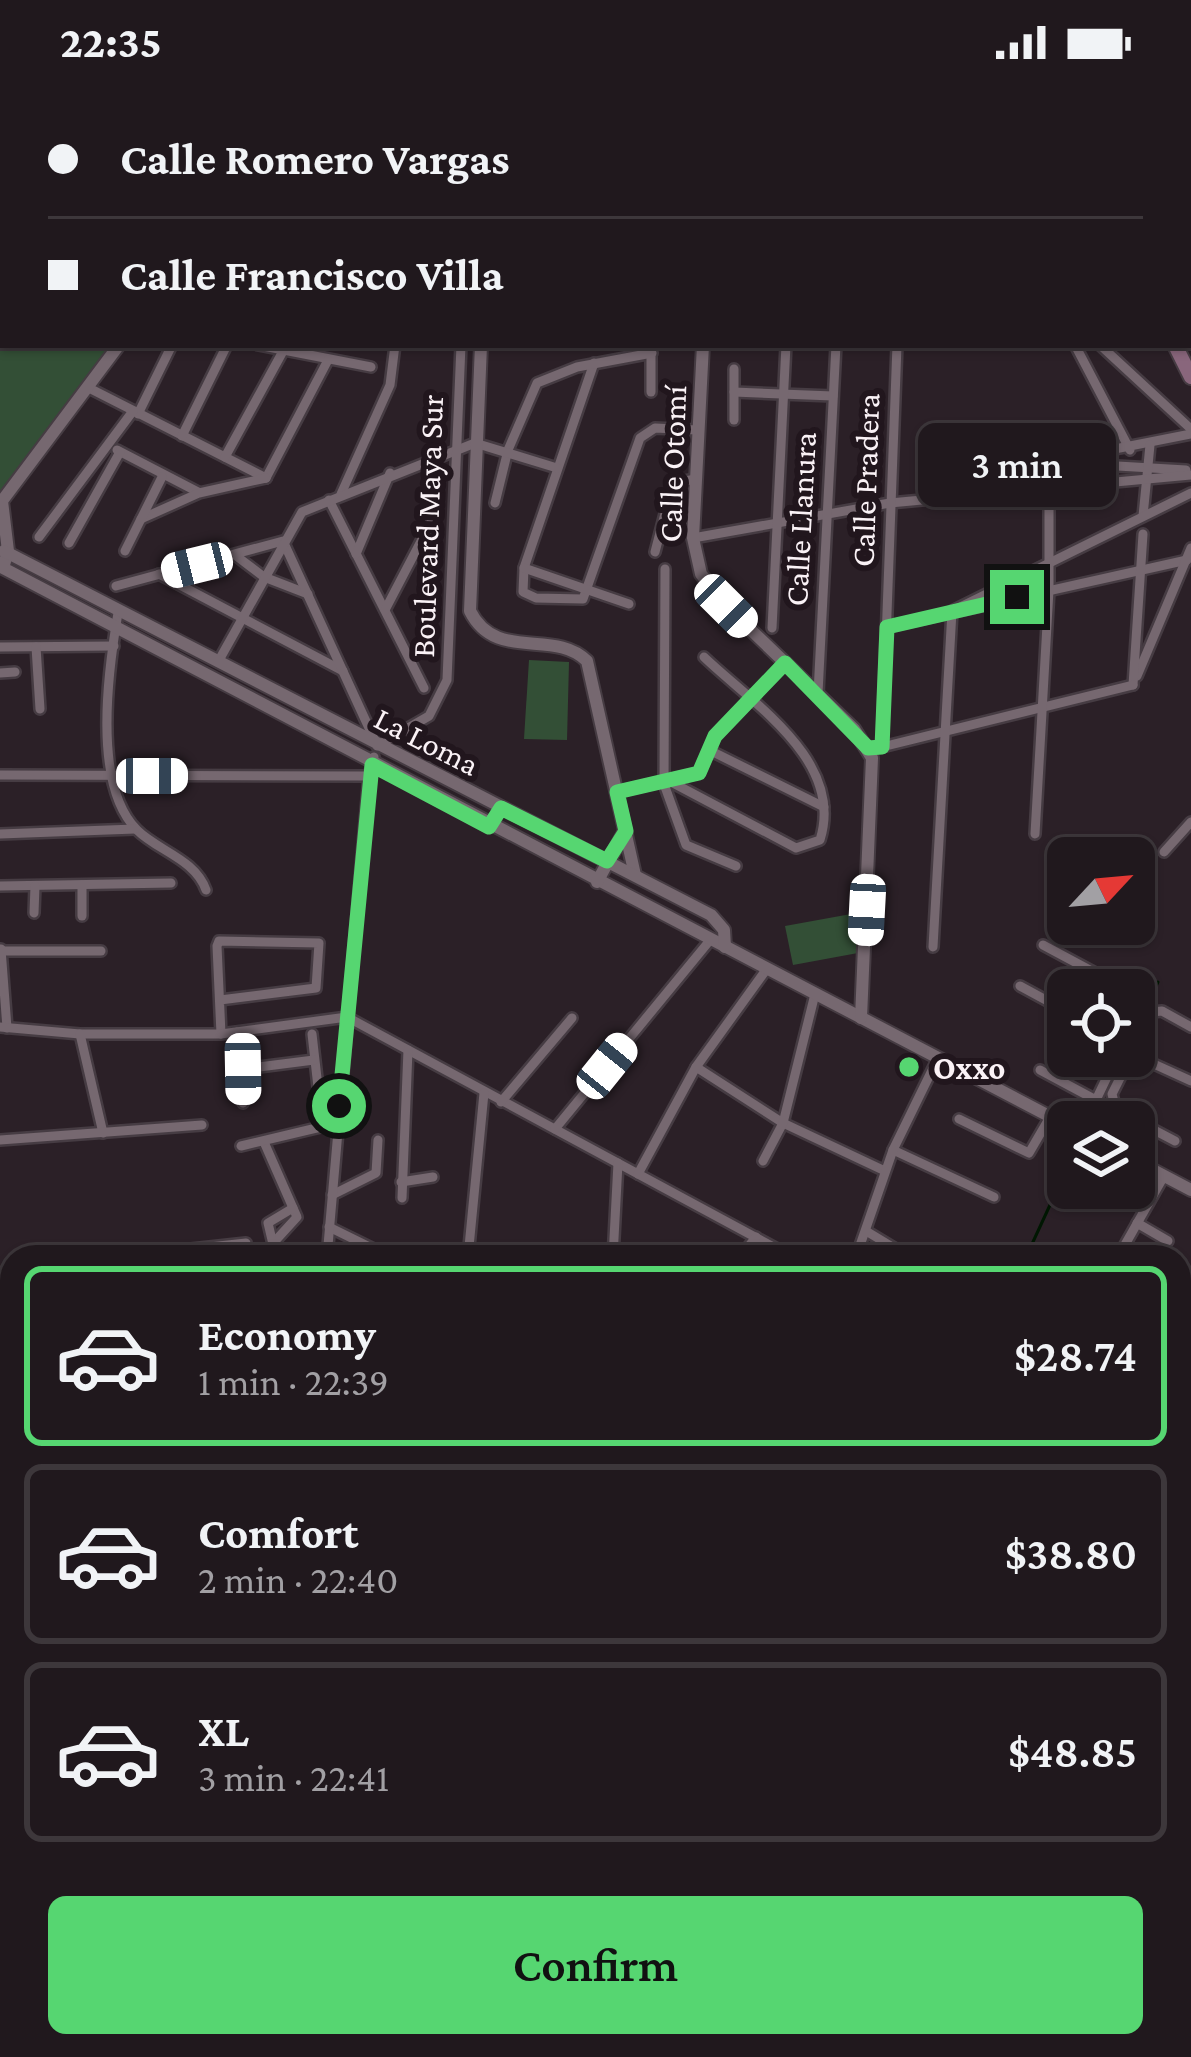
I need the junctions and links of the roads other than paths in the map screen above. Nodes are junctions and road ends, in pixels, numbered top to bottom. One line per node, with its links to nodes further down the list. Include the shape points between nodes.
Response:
1 (117, 348): 24 (street)
2 (170, 348): 29 (street)
3 (225, 348): 33 (street)
4 (267, 348): 17 (street)
5 (395, 348): 53 (street, via 390,385)
6 (461, 348): 37 (street, Boulevard Maya Sur)
7 (481, 348): 19 (street)
8 (494, 348): 19 (street)
9 (704, 348): 31 (street, Calle Otomí)
10 (786, 348): 27 (street)
11 (836, 348): 28 (street, Calle Llanura)
12 (897, 348): 55 (street, Calle Pradera)
13 (1077, 348): 39 (street)
14 (1103, 348): 32 (street)
15 (1176, 348): 23 (main road)
16 (652, 349): 20 (street); 25 (street)
17 (281, 353): 18 (street); 41 (street)
18 (328, 360): 21 (street); 48 (street)
19 (482, 362): 34 (street)
20 (594, 364): 38 (street, via 537,383); 43 (street)
21 (371, 368)
22 (734, 369): 26 (street)
23 (1191, 377)
24 (87, 387): 29 (street); 68 (street, via 2,502)
25 (651, 392)
26 (734, 392): 27 (street); 30 (street)
27 (784, 393): 28 (street); 61 (street)
28 (833, 396): 57 (street, Calle Llanura)
29 (135, 412): 33 (street); 35 (street)
30 (734, 420)
31 (697, 430): 49 (street, Calle Otomí); 84 (street, via 655,428 640,438)
32 (1191, 432): 36 (street)
33 (182, 436): 41 (street)
34 (475, 443): 37 (street); 38 (street); 115 (street, via 470,611 500,642 583,657)
35 (108, 444): 40 (street); 63 (street)
36 (1150, 445): 39 (street); 45 (street)
37 (457, 447): 44 (street); 108 (street, Boulevard Maya Sur, via 447,680 429,716)
38 (508, 449): 43 (street); 56 (street)
39 (1130, 450): 42 (street)
40 (120, 452): 47 (street); 66 (street)
41 (225, 457): 48 (street)
42 (1049, 462): 45 (street); 50 (street)
43 (557, 468): 76 (street)
44 (390, 473): 53 (street); 71 (street)
45 (1147, 473): 46 (street); 50 (street); 58 (street)
46 (1191, 473)
47 (162, 477): 51 (street); 59 (street)
48 (266, 478): 51 (street)
49 (696, 479): 64 (street, Calle Otomí); 70 (street, via 673,483)
50 (1049, 488): 55 (street); 74 (street)
51 (199, 493): 59 (street)
52 (1191, 493): 58 (street)
53 (341, 494): 54 (street)
54 (329, 500): 65 (street, via 302,512); 71 (street)
55 (890, 502): 57 (street); 90 (street, Calle Pradera)
56 (495, 503)
57 (829, 516): 61 (street); 103 (street, Calle Llanura)
58 (1143, 516): 74 (street)
59 (141, 519): 69 (street)
60 (431, 522): 86 (street)
61 (781, 524): 64 (street); 91 (street)
62 (1143, 534): 78 (street)
63 (39, 538)
64 (693, 538): 96 (street, Calle Otomí, via 709,588)
65 (283, 542): 72 (street); 80 (street); 83 (street)
66 (69, 543)
67 (1191, 548): 73 (street)
68 (4, 551): 75 (street); 89 (street, La Loma)
69 (125, 551)
70 (656, 552)
71 (356, 554): 86 (street)
72 (236, 555): 79 (street); 80 (street)
73 (1186, 560): 78 (street); 101 (street)
74 (1049, 563): 82 (street); 87 (street)
75 (1, 567): 89 (street)
76 (524, 568): 84 (street); 84 (street, via 520,585 530,596)
77 (665, 569): 114 (street, Calle Otomí)
78 (1140, 570): 82 (street); 101 (street)
79 (159, 574): 81 (street); 88 (street)
80 (264, 577): 83 (street); 88 (street)
81 (116, 586)
82 (1049, 590): 87 (street); 105 (street)
83 (308, 594): 98 (street)
84 (584, 594): 85 (street)
85 (629, 604)
86 (385, 610): 102 (street)
87 (952, 611): 90 (street); 107 (street)
88 (242, 619): 97 (street); 98 (street)
89 (117, 621): 93 (street); 97 (street, La Loma); 111 (street)
90 (887, 627): 109 (street, Calle Pradera)
91 (772, 628)
92 (0, 646): 94 (street)
93 (114, 646): 94 (street); 113 (street)
94 (36, 647): 106 (street)
95 (704, 656): 104 (street)
96 (785, 663): 103 (street, Calle Otomí); 104 (street)
97 (217, 665): 108 (street, La Loma)
98 (343, 671): 108 (street)
99 (14, 672): 100 (street)
100 (0, 673)
101 (1133, 685): 105 (street)
102 (424, 688)
103 (818, 695): 109 (street, Calle Otomí)
104 (751, 702): 110 (street); 116 (street, via 812,762)
105 (1042, 707): 107 (street); 123 (street)
106 (40, 709)
107 (949, 731): 109 (street); 139 (street)
108 (376, 746): 111 (street); 117 (street, La Loma)
109 (875, 747): 151 (street)
110 (709, 750): 114 (street, via 690,779); 116 (street)
111 (370, 771): 113 (street); 119 (street); 149 (street)
112 (0, 775): 113 (street)
113 (109, 776): 120 (street)
114 (669, 783): 115 (street); 116 (street, via 796,848 820,840); 126 (street, via 686,845)
115 (617, 792): 121 (street)
116 (824, 807)
117 (501, 808): 119 (street); 125 (street, La Loma)
118 (1191, 822): 124 (street)
119 (489, 827): 128 (street)
120 (135, 829): 122 (street); 133 (street, via 189,866)
121 (626, 831): 125 (street); 127 (street)
122 (0, 834)
123 (1035, 834)
124 (1165, 852)
125 (607, 861): 127 (street, La Loma); 128 (street)
126 (736, 866)
127 (635, 875): 138 (street, La Loma, via 710,915 724,930)
128 (596, 883): 136 (street)
129 (171, 884): 130 (street)
130 (82, 885): 132 (street); 135 (street)
131 (0, 886): 132 (street)
132 (35, 886): 134 (street)
133 (206, 890)
134 (34, 914)
135 (82, 916)
136 (711, 939): 138 (street); 178 (street)
137 (1043, 945): 142 (street)
138 (725, 947): 143 (street, La Loma)
139 (933, 947)
140 (0, 950): 141 (street); 152 (street)
141 (101, 951)
142 (1087, 969)
143 (766, 970): 145 (street, La Loma); 162 (street)
144 (1020, 986): 147 (street)
145 (815, 994): 151 (street, La Loma); 175 (street)
146 (220, 1000): 146 (street, via 316,988 319,943 219,940); 156 (street)
147 (1047, 1001)
148 (1155, 1012): 153 (street)
149 (347, 1017): 154 (street); 158 (street); 196 (street)
150 (572, 1018): 170 (street)
151 (861, 1018): 159 (street, La Loma)
152 (4, 1027): 155 (street)
153 (1191, 1027)
154 (237, 1032): 156 (street); 163 (street)
155 (80, 1034): 156 (street); 180 (street)
156 (215, 1034)
157 (312, 1034): 160 (street)
158 (407, 1050): 168 (street); 194 (street)
159 (938, 1058): 172 (street, La Loma); 186 (street)
160 (314, 1060): 163 (street); 167 (street)
161 (1155, 1064): 166 (street)
162 (696, 1067): 175 (street); 191 (street)
163 (243, 1069): 171 (street)
164 (1040, 1070): 169 (street)
165 (1107, 1077): 169 (street)
166 (1191, 1081)
167 (318, 1088)
168 (484, 1093): 170 (street); 211 (street)
169 (1096, 1100)
170 (501, 1102): 178 (street)
171 (243, 1103)
172 (1047, 1115)
173 (959, 1119): 174 (street, via 1029,1153)
174 (1047, 1122)
175 (783, 1123): 187 (street); 189 (street)
176 (202, 1125): 180 (street)
177 (325, 1126): 184 (street)
178 (555, 1130): 188 (street)
179 (1155, 1130): 183 (street)
180 (103, 1133): 181 (street)
181 (0, 1140)
182 (378, 1140): 196 (street, via 376,1173)
183 (1175, 1141)
184 (264, 1142): 185 (street); 199 (street)
185 (241, 1146)
186 (893, 1150): 189 (street); 197 (street)
187 (763, 1161)
188 (618, 1163): 191 (street); 212 (street)
189 (885, 1172): 202 (street)
190 (1155, 1172): 192 (street)
191 (638, 1174): 203 (street)
192 (1163, 1176): 195 (street); 200 (street)
193 (433, 1177): 194 (street)
194 (401, 1183): 198 (street)
195 (1191, 1190)
196 (332, 1196): 201 (street)
197 (994, 1196)
198 (402, 1198)
199 (293, 1208): 204 (street, via 297,1220); 204 (street, via 269,1221)
200 (1137, 1223): 205 (street); 217 (street)
201 (329, 1227): 209 (street); 210 (street)
202 (866, 1231): 215 (street); 216 (street)
203 (756, 1237): 213 (street); 214 (street)
204 (276, 1240): 208 (street)
205 (1168, 1241)
206 (246, 1244): 207 (street)
207 (236, 1245)
208 (276, 1245)
209 (328, 1245)
210 (362, 1245)
211 (469, 1245)
212 (614, 1245)
213 (750, 1245)
214 (769, 1245)
215 (861, 1245)
216 (889, 1245)
217 (1125, 1245)

